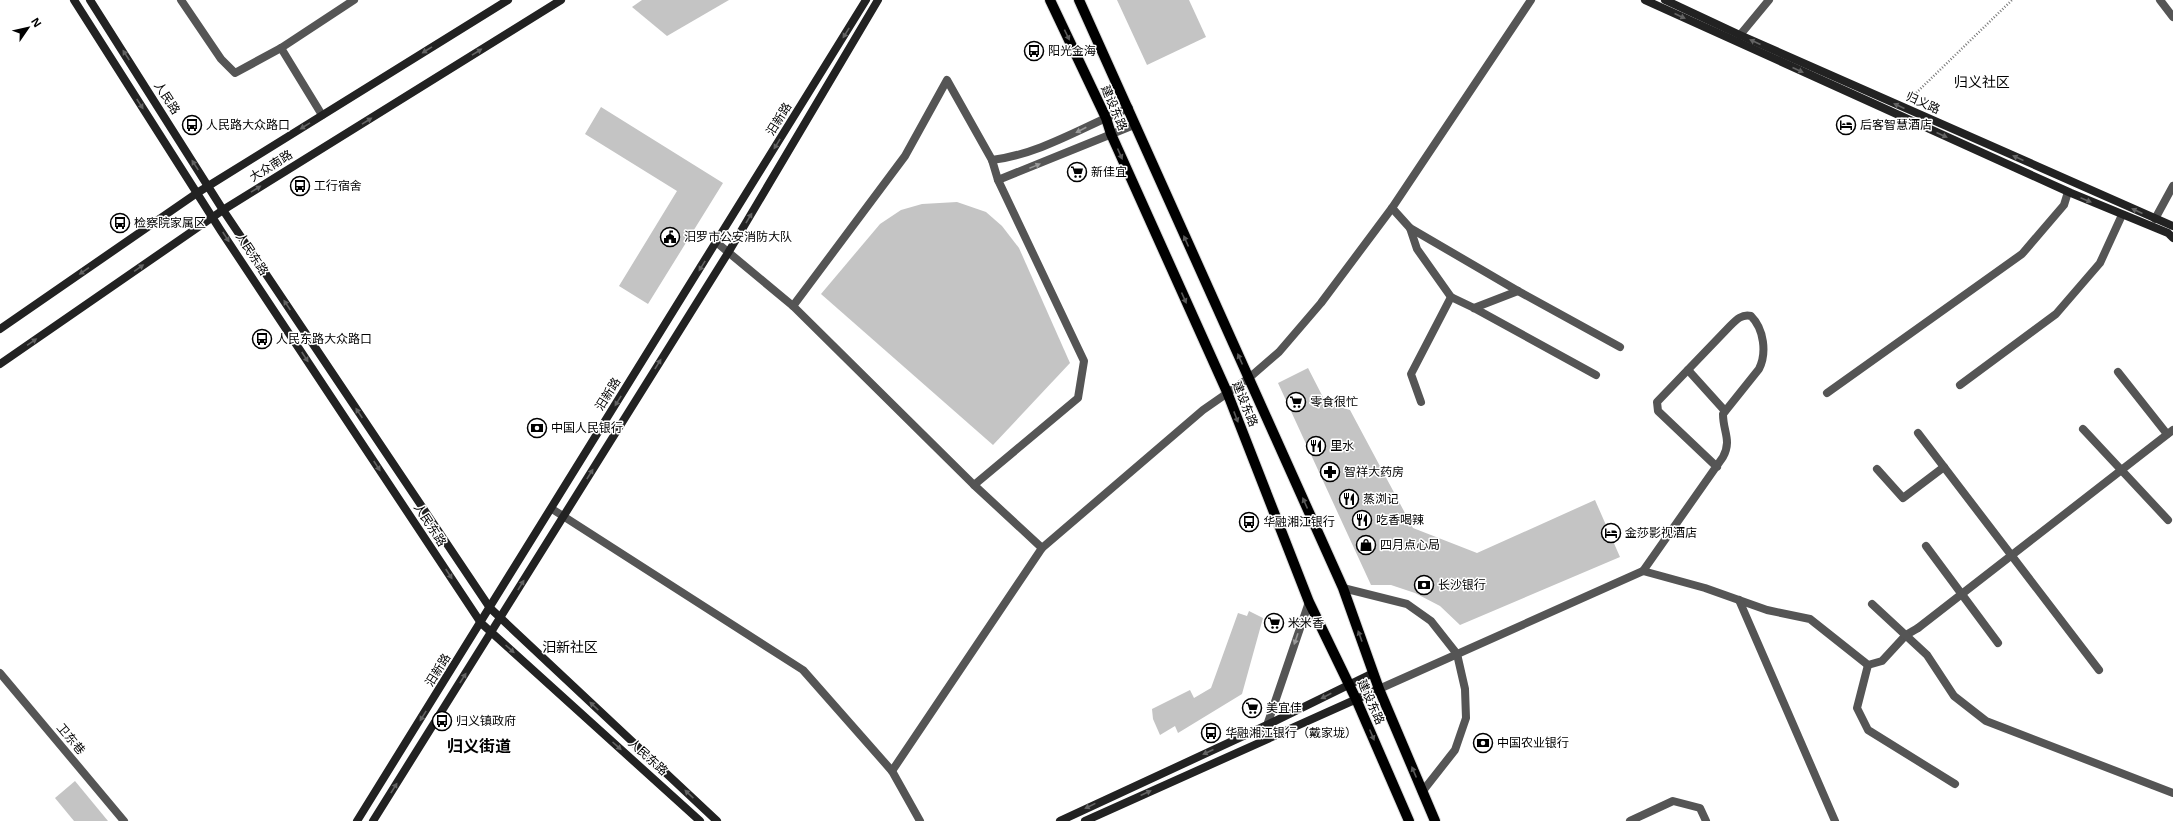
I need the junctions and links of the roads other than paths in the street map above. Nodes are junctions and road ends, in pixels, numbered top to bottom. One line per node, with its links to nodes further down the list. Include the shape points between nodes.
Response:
1 (74, 0): 29 (street, one-way to 29)
2 (90, 0): 26 (street, 人民路, one-way to 2)
3 (181, 0): 18 (street, via 221,59 235,73)
4 (354, 0): 18 (street)
5 (508, 0): 20 (street, 大众南路, one-way to 20)
6 (561, 0): 31 (street, 大众南路, one-way to 6)
7 (866, 0): 38 (street, 汨新路, one-way to 38)
8 (878, 0): 39 (street, one-way to 8)
9 (1050, 0): 21 (main road, 建设东路, one-way to 21)
10 (1079, 0): 19 (main road, 建设东路)
11 (1531, 0): 30 (street)
12 (1644, 0): 28 (street, one-way to 28)
13 (1665, 0): 17 (street, 归义路)
14 (1769, 0): 17 (street)
15 (2160, 0): 16 (street)
16 (2173, 17)
17 (1740, 35): 34 (street, 归义路, one-way to 17)
18 (280, 48): 20 (street)
19 (1129, 108): 21 (street); 22 (main road, 建设东路)
20 (322, 115): 26 (street, 大众南路, one-way to 26)
21 (1106, 118): 23 (main road, 建设东路); 24 (street, one-way to 24, via 1076,133 1012,158)
22 (1134, 125): 23 (street); 50 (main road, 建设东路, one-way to 22)
23 (1111, 134): 25 (street, one-way to 23); 52 (main road, 建设东路, one-way to 52)
24 (992, 160): 25 (street); 42 (street, via 947,80 905,156)
25 (998, 180): 63 (street, via 1084,361 1078,398)
26 (208, 185): 29 (street, 大众南路); 31 (street, 人民路)
27 (2173, 186): 34 (street)
28 (2068, 192): 32 (street, one-way to 32); 53 (street, via 2064,205 2022,254)
29 (197, 193): 33 (street, 人民东路); 44 (street, 大众南路, one-way to 44)
30 (1392, 208): 36 (street); 50 (street, via 1321,304 1279,352)
31 (223, 210): 33 (street, 大众南路); 76 (street, 人民东路, one-way to 31)
32 (2122, 215): 37 (street, via 2168,233); 51 (street, via 2100,263 2056,314)
33 (213, 217): 46 (street, 大众南路, one-way to 33); 78 (street, 人民东路, one-way to 78)
34 (2155, 219): 35 (street, 归义路)
35 (2173, 226)
36 (1410, 228): 40 (street); 41 (street, via 1417,249)
37 (2173, 238)
38 (716, 242): 39 (street); 64 (street, 汨新路, one-way to 64)
39 (728, 253): 42 (street); 65 (street, one-way to 39)
40 (1518, 291): 43 (street); 45 (street)
41 (1451, 297): 43 (street); 54 (street, via 1411,374)
42 (792, 306): 63 (street)
43 (1474, 308): 49 (street)
44 (0, 329)
45 (1620, 347)
46 (0, 364)
47 (1688, 370): 55 (street); 55 (street, via 1738,318 1751,316 1760,328 1763,360 1759,369); 59 (street, via 1657,402 1658,411)
48 (2118, 372): 57 (street)
49 (1596, 376)
50 (1249, 378): 52 (street); 71 (main road, 建设东路, one-way to 50)
51 (1960, 385)
52 (1226, 392): 68 (street); 74 (main road, 建设东路, one-way to 74)
53 (1827, 393)
54 (1421, 402)
55 (1724, 411): 59 (street, via 1723,421 1728,448)
56 (2083, 428): 62 (street)
57 (2170, 432): 62 (street)
58 (1918, 433): 60 (street)
59 (1717, 467): 70 (street)
60 (1944, 467): 61 (street, via 1903,498); 69 (street)
61 (1877, 469)
62 (2120, 471): 66 (street, via 2136,483); 69 (street)
63 (974, 485): 68 (street)
64 (552, 509): 65 (street); 76 (street, 汨新路)
65 (563, 516): 77 (street, one-way to 65); 92 (street, via 803,670)
66 (2168, 520)
67 (1926, 546): 72 (street)
68 (1042, 548): 92 (street)
69 (2012, 556): 72 (street); 84 (street)
70 (1643, 571): 73 (street); 82 (street)
71 (1343, 588): 82 (street, via 1407,604 1432,621); 86 (main road, 建设东路, one-way to 71)
72 (1962, 595): 80 (street); 81 (street)
73 (1740, 600): 83 (street, via 1767,610 1810,618); 108 (street)
74 (1309, 602): 87 (main road, 建设东路); 90 (street, one-way to 90)
75 (1872, 604): 80 (street)
76 (490, 608): 77 (street, 人民东路); 78 (street, 汨新路)
77 (500, 618): 79 (street); 100 (street, 人民东路, one-way to 77)
78 (481, 623): 79 (street, 人民东路); 97 (street, 汨新路, one-way to 97)
79 (492, 632): 98 (street, one-way to 79); 99 (street, 人民东路, one-way to 99)
80 (1906, 635): 83 (street, via 1882,661); 95 (street, via 1927,655 1954,696 1986,721)
81 (1998, 643)
82 (1457, 654): 88 (street); 94 (street, via 1465,689 1466,718 1455,750)
83 (1868, 665): 93 (street, via 1857,708 1868,730)
84 (2100, 670)
85 (0, 673): 96 (street, 卫东巷)
86 (1373, 673): 87 (street); 88 (main road, 建设东路)
87 (1349, 685): 89 (main road, 建设东路); 90 (street, one-way to 90)
88 (1379, 689): 89 (street); 94 (main road, 建设东路, one-way to 88)
89 (1356, 699): 91 (street); 104 (main road, 建设东路, one-way to 104)
90 (1267, 725): 91 (street); 102 (street, one-way to 102)
91 (1262, 740): 103 (street, one-way to 91)
92 (892, 771): 101 (street)
93 (1955, 784)
94 (1422, 792): 105 (main road, 建设东路)
95 (2173, 793)
96 (124, 821)
97 (357, 821)
98 (373, 821)
99 (700, 821)
100 (717, 821)
101 (920, 821)
102 (1060, 821)
103 (1085, 821)
104 (1408, 821)
105 (1435, 821)
106 (1630, 821): 107 (street, via 1673,801 1700,808)
107 (1706, 821)
108 (1835, 821)

